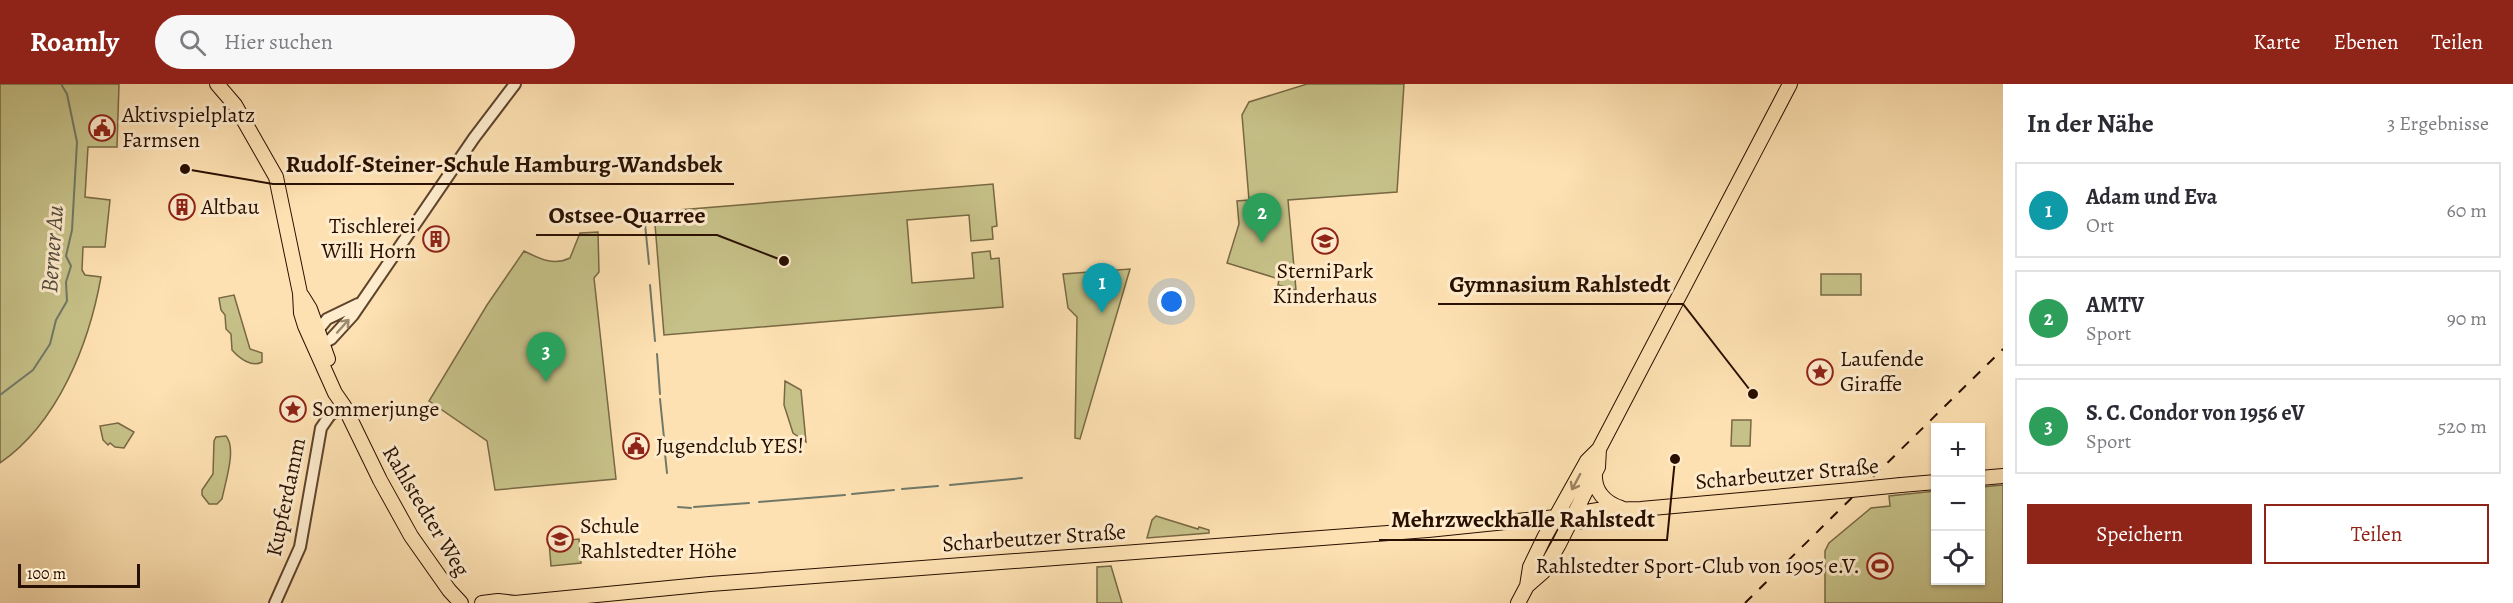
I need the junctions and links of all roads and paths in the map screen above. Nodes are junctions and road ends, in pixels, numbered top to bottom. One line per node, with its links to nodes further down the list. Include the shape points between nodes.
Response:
1 (217, 84): 4 (main road, Rahlstedter Weg, via 235,105 276,177)
2 (515, 84): 5 (street)
3 (1790, 84): 9 (main road)
4 (300, 293): 6 (main road, Rahlstedter Weg); 7 (main road, Rahlstedter Weg, via 301,313)
5 (358, 304): 6 (street); 7 (street, one-way to 5, via 347,321)
6 (323, 325): 7 (main road, Rahlstedter Weg)
7 (316, 345): 8 (main road, Rahlstedter Weg, via 342,390)
8 (344, 406): 19 (street, Kupferdamm, via 321,428 300,547); 20 (main road, Rahlstedter Weg, via 411,536)
9 (1599, 448): 10 (main road); 17 (main road, one-way to 17, via 1587,461)
10 (1595, 474): 14 (main road, via 1601,495); 16 (main road)
11 (2003, 476): 12 (main road)
12 (1985, 478)
13 (1931, 482): 15 (main road, Scharbeutzer Straße, bridge)
14 (1621, 508): 15 (main road, Scharbeutzer Straße); 16 (main road, Scharbeutzer Straße)
15 (1641, 509): 16 (main road, Scharbeutzer Straße, via 1594,521)
16 (1573, 516): 17 (main road, Scharbeutzer Straße); 18 (main road, via 1543,572)
17 (1556, 518): 18 (main road, via 1530,567); 22 (main road, Scharbeutzer Straße, via 640,589)
18 (1527, 586): 23 (main road)
19 (274, 603)
20 (461, 603)
21 (482, 603): 22 (main road, Scharbeutzer Straße)
22 (515, 603)
23 (1518, 603)

